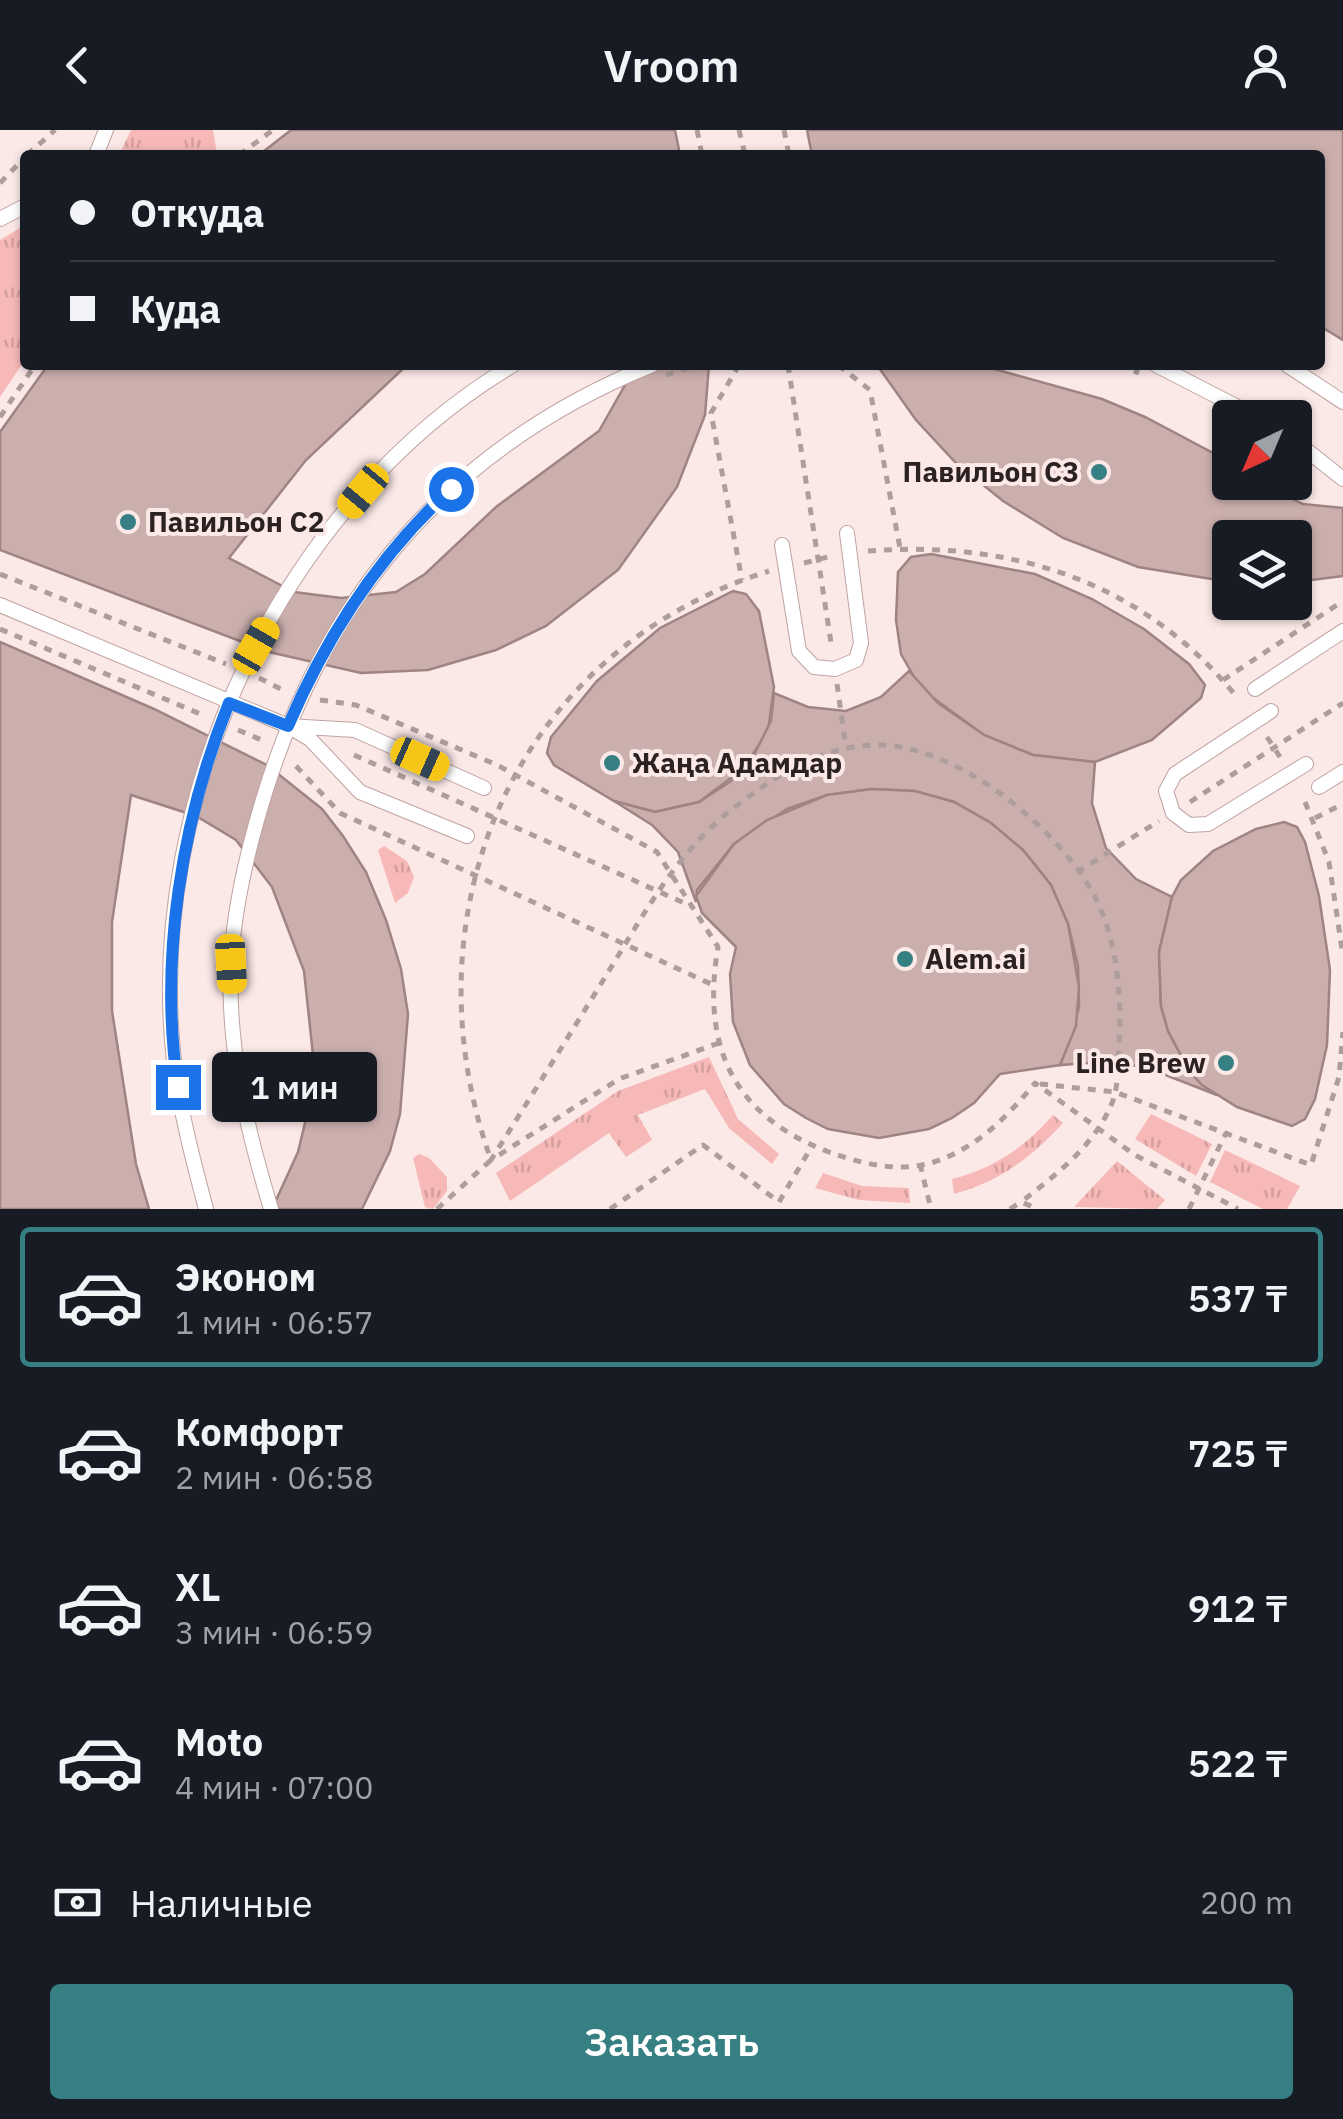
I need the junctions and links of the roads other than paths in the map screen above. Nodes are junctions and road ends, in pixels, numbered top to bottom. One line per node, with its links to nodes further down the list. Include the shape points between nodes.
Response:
1 (506, 370): 14 (lane, via 455,406 363,491 287,591)
2 (642, 370): 16 (lane, via 538,422 406,532 351,604)
3 (1166, 370): 5 (lane)
4 (1295, 370): 6 (lane)
5 (1224, 400)
6 (1343, 402)
7 (1312, 454): 8 (lane)
8 (1343, 479)
9 (847, 533): 10 (lane, via 860,653 835,669 814,667 799,651)
10 (782, 545)
11 (0, 605): 14 (lane)
12 (1343, 631): 13 (lane)
13 (1255, 690)
14 (229, 703): 16 (lane); 22 (lane, via 191,823 175,938 174,1059)
15 (1271, 711): 17 (lane, via 1175,774 1166,791 1172,813 1189,825 1208,824)
16 (288, 726): 20 (lane, via 355,730); 21 (lane, via 360,792); 23 (lane, via 249,845 231,964 239,1083)
17 (1306, 764)
18 (1343, 772): 19 (lane)
19 (1319, 787)
20 (484, 788)
21 (467, 836)
22 (206, 1209)
23 (271, 1209)

